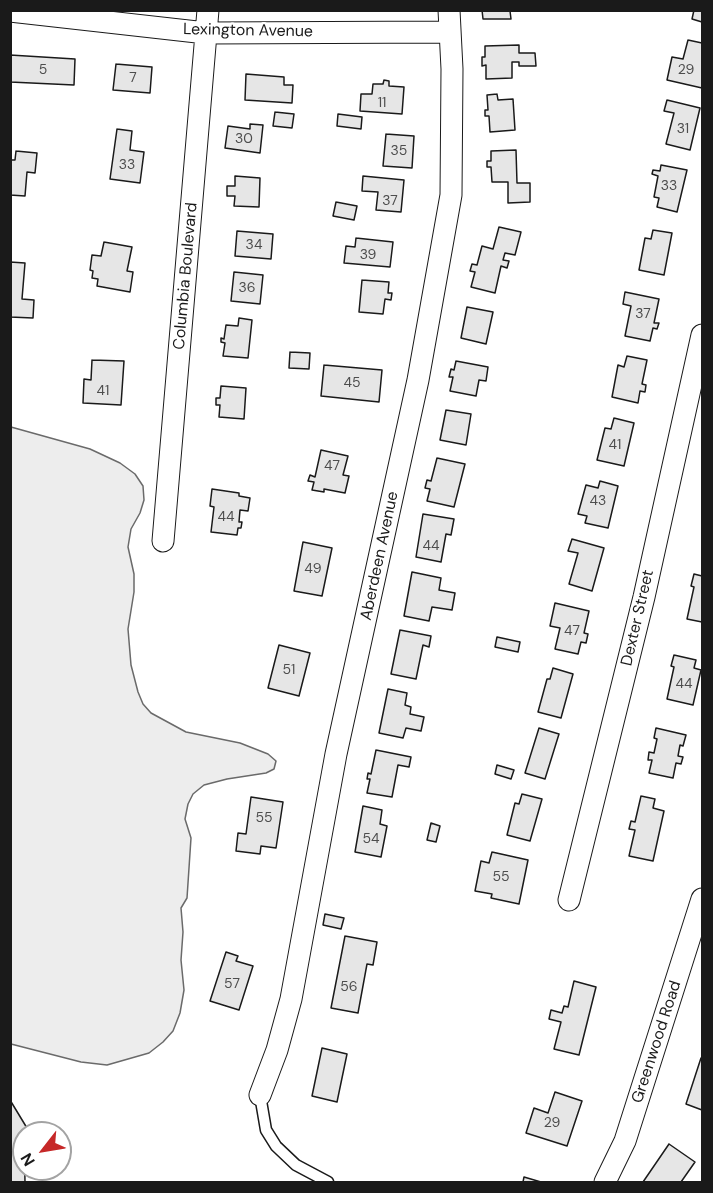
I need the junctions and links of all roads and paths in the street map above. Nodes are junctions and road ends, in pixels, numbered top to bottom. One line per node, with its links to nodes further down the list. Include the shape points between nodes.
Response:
1 (208, 10): 5 (street, Columbia Boulevard)
2 (448, 10): 4 (street, Aberdeen Avenue)
3 (10, 11): 5 (street, Lexington Avenue)
4 (450, 32): 5 (street, Lexington Avenue); 10 (street, Aberdeen Avenue, via 451,195 420,369 336,754 291,999)
5 (206, 33): 7 (street, Columbia Boulevard)
6 (702, 334): 9 (street, Dexter Street, via 644,597)
7 (164, 541)
8 (702, 899): 12 (street, Greenwood Road, via 625,1142)
9 (569, 900)
10 (260, 1095): 11 (lane, via 266,1130 276,1146 296,1165)
11 (327, 1182)
12 (605, 1182)

